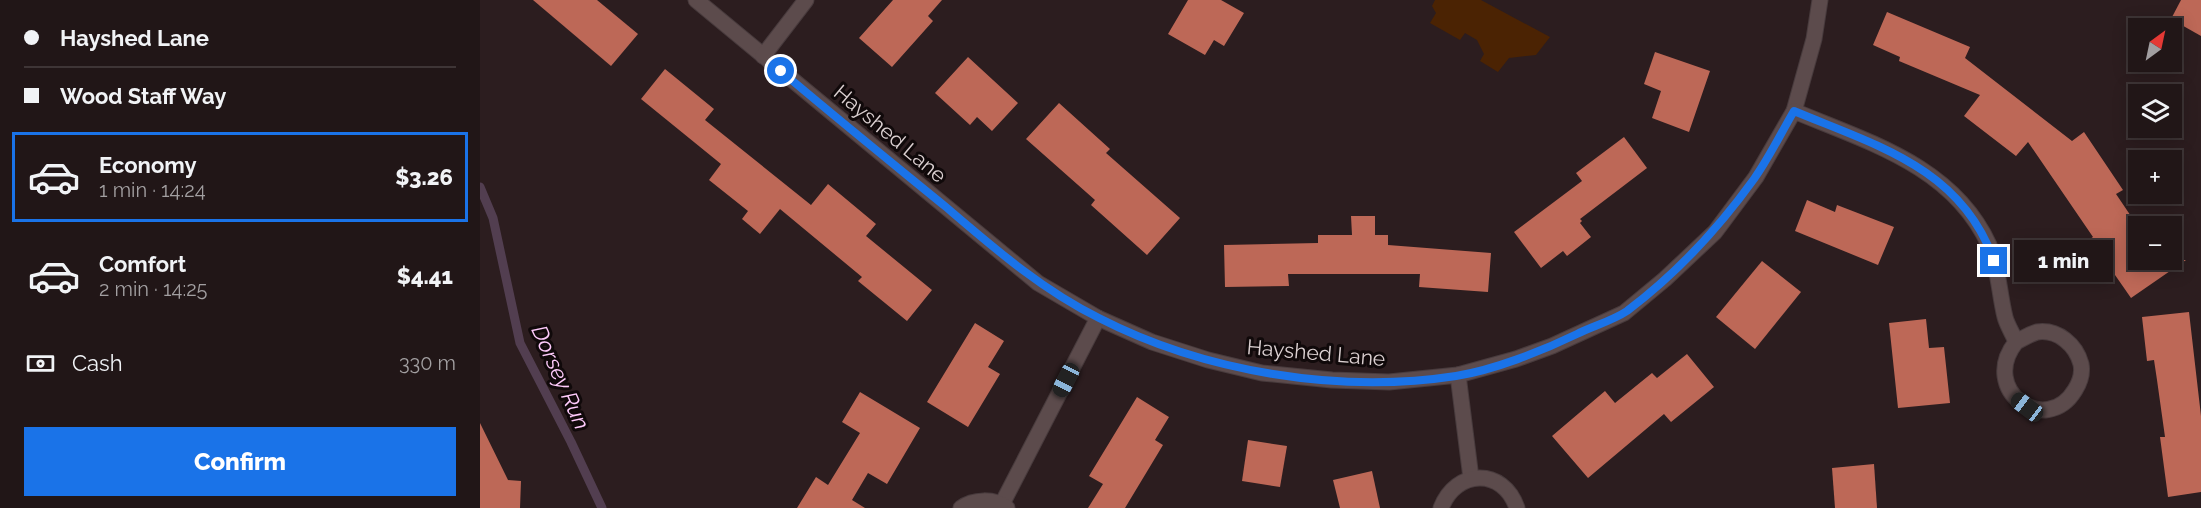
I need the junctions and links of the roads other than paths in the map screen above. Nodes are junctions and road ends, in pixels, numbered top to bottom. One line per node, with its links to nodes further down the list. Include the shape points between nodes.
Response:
1 (696, 0): 4 (street, Hayshed Lane)
2 (806, 0): 4 (street)
3 (1820, 0): 5 (street, Hayshed Lane, via 1814,39)
4 (763, 56): 6 (street, Hayshed Lane, via 1038,283)
5 (1794, 111): 7 (street, via 1916,166 1959,200 1989,246 1999,274 2005,318); 8 (street, Hayshed Lane, via 1756,177 1715,232 1624,313 1552,346)
6 (1098, 318): 8 (street, Hayshed Lane, via 1152,342 1262,373 1389,382); 10 (street)
7 (2016, 342): 7 (street, via 2036,332 2053,333 2067,340 2078,353 2082,367 2081,381 2069,400 2044,410 2027,407 2013,397 2004,379 2004,368)
8 (1458, 375): 9 (street)
9 (1471, 478): 12 (street, via 1457,484 1445,496); 13 (street, via 1499,483 1510,493)
10 (1004, 506): 11 (street, via 981,500)
11 (961, 508)
12 (1441, 508)
13 (1516, 508)

